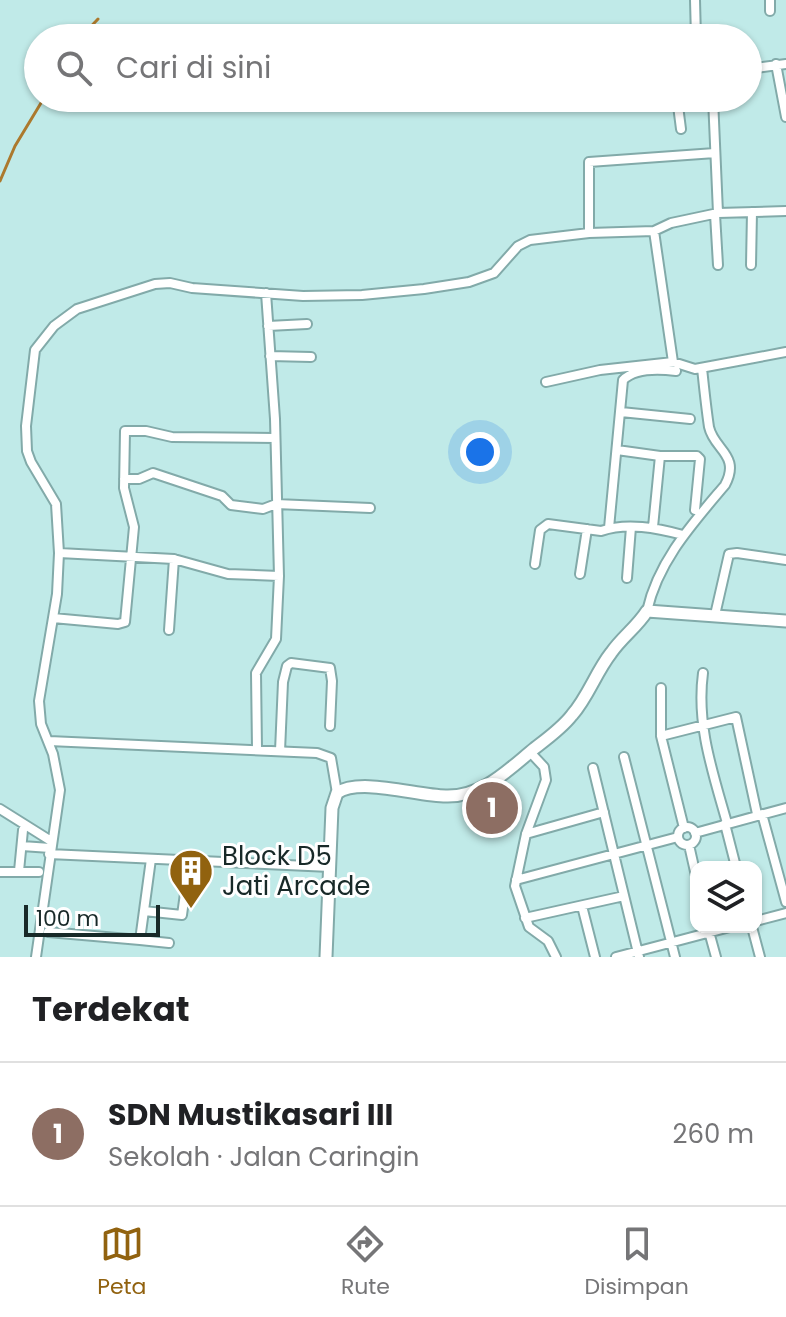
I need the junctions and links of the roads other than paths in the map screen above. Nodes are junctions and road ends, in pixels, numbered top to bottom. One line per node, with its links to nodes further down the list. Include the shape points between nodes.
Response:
1 (695, 0): 4 (street)
2 (770, 0): 3 (street)
3 (770, 11)
4 (696, 24)
5 (776, 64): 6 (street); 7 (street); 10 (street)
6 (786, 64)
7 (762, 66)
8 (679, 112): 11 (street)
9 (714, 112): 12 (street)
10 (786, 117)
11 (681, 129)
12 (715, 153): 15 (street); 17 (street, via 589,162)
13 (786, 211): 14 (street)
14 (752, 212): 15 (street); 19 (street)
15 (717, 214): 16 (street); 18 (street)
16 (654, 231): 17 (street); 26 (street)
17 (589, 233): 20 (street, via 525,242 494,273 457,284 362,295)
18 (718, 265)
19 (751, 265)
20 (266, 293): 22 (street); 43 (street, via 155,284 77,309 40,341 30,374 26,439 31,462 56,504)
21 (307, 324): 22 (street)
22 (268, 326): 24 (street)
23 (786, 352): 27 (street)
24 (270, 356): 25 (street); 31 (street)
25 (311, 357)
26 (674, 367): 27 (street); 28 (street, via 600,370); 29 (street, via 630,373 623,380)
27 (702, 368): 42 (street, via 709,428 726,452 730,473)
28 (546, 382)
29 (621, 412): 30 (street); 32 (street)
30 (690, 419)
31 (275, 438): 34 (street, via 172,437 129,430 124,434); 35 (street)
32 (617, 450): 33 (street); 40 (street)
33 (660, 456): 37 (street, via 699,457); 39 (street)
34 (124, 479): 35 (street, via 153,473 222,496 231,505 263,509); 44 (street, via 134,527)
35 (276, 504): 36 (street); 49 (street)
36 (370, 508)
37 (695, 510)
38 (631, 527): 39 (street); 40 (street); 50 (street)
39 (653, 527): 42 (street)
40 (609, 528): 41 (street)
41 (587, 529): 47 (street, via 544,525); 48 (street)
42 (683, 535): 51 (street, via 655,582)
43 (59, 553): 44 (street); 53 (street)
44 (131, 557): 45 (street); 53 (street, via 125,622)
45 (174, 559): 49 (street, via 228,574); 55 (street)
46 (786, 560): 52 (street, via 729,554)
47 (535, 564)
48 (580, 574)
49 (279, 576): 62 (street, via 276,639 256,673)
50 (627, 578)
51 (647, 611): 52 (street); 64 (street, via 607,658 573,715)
52 (715, 615): 54 (street)
53 (53, 618): 61 (street, via 39,701)
54 (786, 621)
55 (169, 630)
56 (703, 673): 58 (street)
57 (661, 688): 60 (street)
58 (702, 724): 60 (street); 71 (street, via 736,717); 72 (street)
59 (330, 726): 63 (street, via 330,668 291,663 283,682)
60 (661, 736): 73 (street)
61 (49, 741): 62 (street); 81 (street, via 60,790)
62 (257, 749): 63 (street)
63 (280, 751): 67 (street, via 327,755 333,762)
64 (530, 752): 67 (street, via 497,779 462,795 360,788); 76 (street, via 544,767 546,780)
65 (624, 757): 78 (street)
66 (593, 768): 70 (street)
67 (337, 793): 87 (street)
68 (786, 808): 71 (street)
69 (0, 809): 81 (street)
70 (604, 812): 76 (street); 82 (street)
71 (760, 814): 72 (street); 93 (street)
72 (726, 823): 75 (street); 85 (street)
73 (684, 828): 75 (street); 77 (street)
74 (23, 830): 80 (street)
75 (695, 833): 79 (street)
76 (526, 834): 91 (street)
77 (678, 837): 78 (street); 79 (street)
78 (648, 845): 82 (street); 104 (street)
79 (689, 845): 84 (street)
80 (22, 846): 81 (street); 88 (street)
81 (50, 848): 83 (street); 107 (street)
82 (615, 855): 91 (street); 92 (street)
83 (151, 859): 87 (street); 95 (street)
84 (693, 861)
85 (735, 861)
86 (189, 864): 95 (street, via 182,915)
87 (330, 867): 108 (street)
88 (19, 871): 89 (street); 90 (street)
89 (0, 872)
90 (39, 872)
91 (516, 880): 97 (street)
92 (624, 896): 94 (street); 106 (street)
93 (786, 902)
94 (582, 906): 97 (street); 110 (street)
95 (144, 911): 103 (street)
96 (786, 913): 98 (street)
97 (525, 918): 109 (street)
98 (762, 919)
99 (48, 932): 103 (street)
100 (696, 933): 104 (street)
101 (709, 933): 113 (street)
102 (754, 933): 114 (street)
103 (140, 940): 105 (street)
104 (671, 941): 106 (street); 112 (street)
105 (169, 943)
106 (638, 954): 111 (street)
107 (36, 957)
108 (326, 957)
109 (556, 957)
110 (595, 957)
111 (616, 957)
112 (675, 957)
113 (716, 957)
114 (760, 957)

